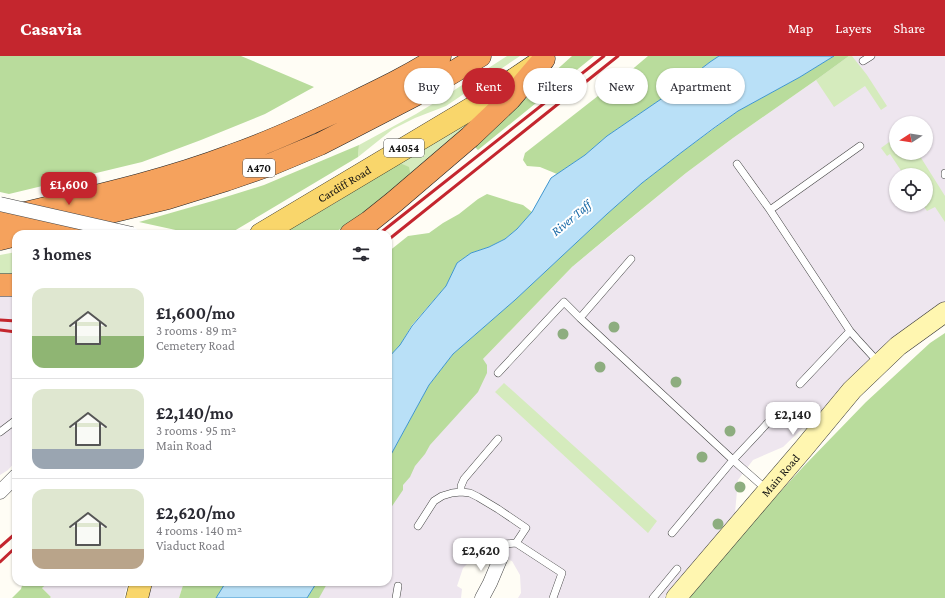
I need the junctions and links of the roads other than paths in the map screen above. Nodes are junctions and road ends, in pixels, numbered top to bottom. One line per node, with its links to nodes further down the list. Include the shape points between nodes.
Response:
1 (412, 56): 7 (highway)
2 (440, 56): 7 (highway, A470)
3 (480, 56): 13 (highway, A470, via 360,124 272,164 168,198)
4 (871, 56): 6 (lane)
5 (546, 58): 15 (main road, Cardiff Road / A4054, via 472,108); 16 (highway, via 510,99 470,137)
6 (863, 61)
7 (374, 93): 12 (highway, A470, via 302,127 229,157 136,185)
8 (860, 146): 11 (lane)
9 (738, 164): 11 (lane)
10 (0, 204): 14 (street, bridge)
11 (770, 210): 24 (lane)
12 (0, 219)
13 (36, 230)
14 (115, 230)
15 (268, 230)
16 (357, 230)
17 (12, 236): 18 (highway)
18 (0, 239)
19 (631, 259): 23 (lane)
20 (0, 285): 21 (highway)
21 (12, 286)
22 (945, 312): 25 (street, Main Road, via 898,346)
23 (580, 318): 26 (lane, via 564,302); 32 (lane)
24 (850, 331): 25 (lane); 27 (lane)
25 (879, 364): 34 (street, Main Road, via 852,390)
26 (498, 373)
27 (800, 384)
28 (776, 414): 32 (lane)
29 (12, 423): 30 (lane)
30 (0, 432)
31 (498, 439): 36 (lane, via 464,479)
32 (733, 460): 34 (lane); 38 (lane)
33 (12, 480): 35 (street)
34 (768, 490): 49 (street, Main Road)
35 (0, 492)
36 (460, 492): 37 (lane, via 442,496 434,501); 39 (lane, via 478,497 526,528)
37 (418, 526)
38 (672, 533)
39 (516, 543): 40 (lane, via 505,544); 47 (lane, via 562,573)
40 (501, 557): 46 (street)
41 (677, 569): 48 (lane)
42 (140, 586): 44 (main road)
43 (398, 586): 45 (lane)
44 (137, 598)
45 (396, 598)
46 (482, 598)
47 (553, 598)
48 (653, 598)
49 (676, 598)

